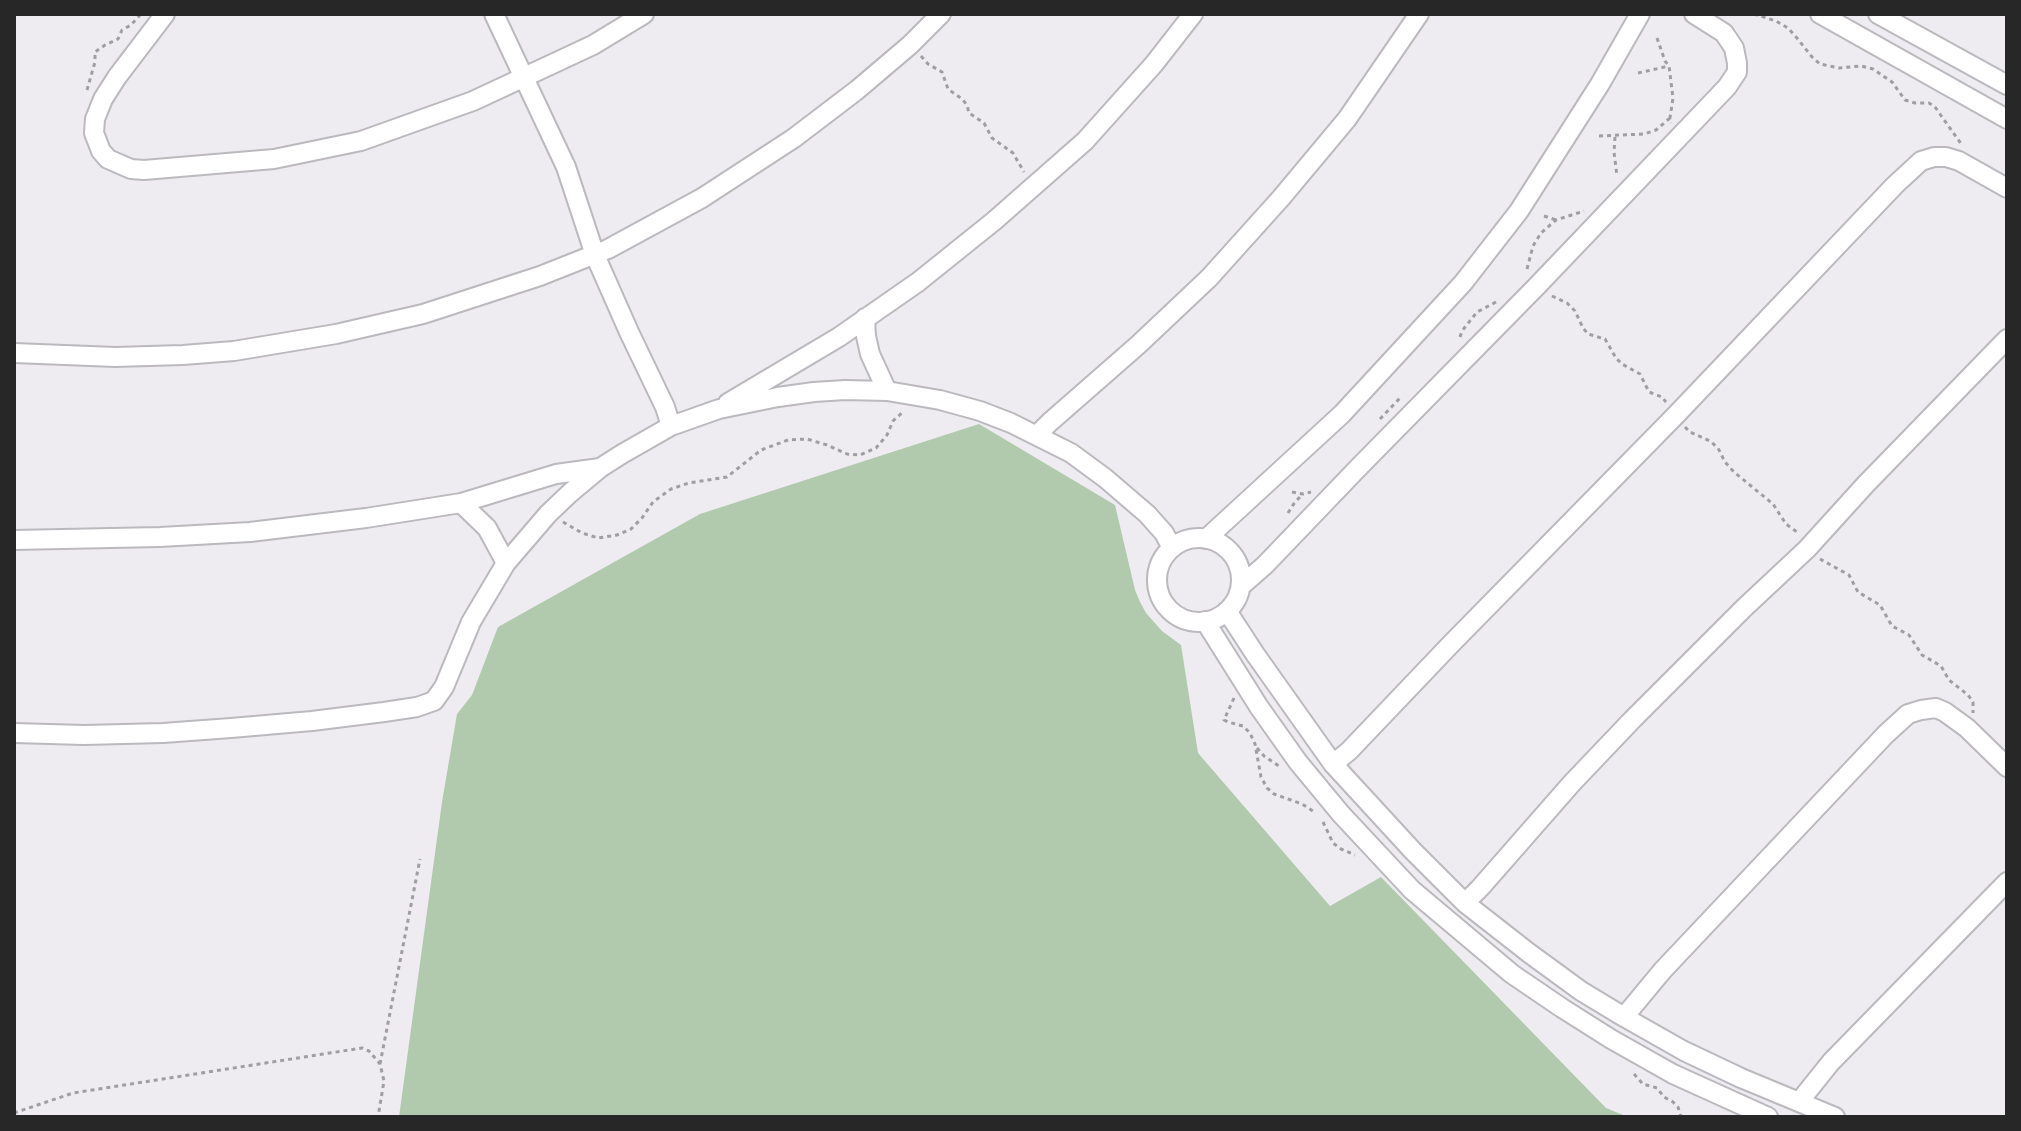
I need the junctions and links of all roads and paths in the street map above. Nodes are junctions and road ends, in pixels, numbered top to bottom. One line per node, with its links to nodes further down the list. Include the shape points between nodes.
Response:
1 (165, 14): 16 (street, via 117,77 95,119 101,151 131,169 274,159 361,141)
2 (494, 14): 16 (street)
3 (644, 14): 16 (street)
4 (941, 14): 13 (street)
5 (1193, 14): 25 (street, via 1085,141)
6 (1419, 14): 44 (street, via 1347,119 1209,278)
7 (1640, 14): 48 (street, via 1519,211 1463,283 1342,414)
8 (1694, 14): 31 (street, via 1729,39 1737,63 1733,79)
9 (1754, 14): 23 (path, via 1788,28 1820,64 1873,69 1905,100 1935,107)
10 (1820, 14): 19 (street)
11 (1878, 14): 17 (street)
12 (1657, 38): 14 (path)
13 (910, 45): 25 (path, via 942,72 948,89); 30 (street, via 794,138 702,198)
14 (1669, 66): 15 (path); 18 (path)
15 (1638, 73)
16 (525, 78): 30 (street, via 566,167)
17 (2007, 85)
18 (1670, 118): 20 (path); 22 (path, via 1656,130)
19 (2007, 119)
20 (1673, 129)
21 (1599, 136): 22 (path)
22 (1615, 137): 24 (path)
23 (1974, 170): 26 (street); 42 (street, via 1946,157 1921,161)
24 (1618, 179)
25 (1036, 183): 34 (street, via 939,265)
26 (2007, 188)
27 (1585, 210): 29 (path)
28 (1544, 216): 29 (path)
29 (1556, 220): 31 (path, via 1533,246 1527,271)
30 (595, 255): 36 (street, via 453,306 336,334 183,355); 43 (street)
31 (1536, 287): 42 (path, via 1567,303 1588,334 1605,339 1616,358 1640,374 1649,392 1662,397); 53 (street)
32 (1471, 307): 33 (path)
33 (1477, 312)
34 (865, 318): 37 (street, via 870,354); 41 (street)
35 (2007, 339): 51 (street)
36 (14, 353)
37 (887, 391): 39 (street); 41 (street, via 814,392)
38 (1392, 394): 40 (path)
39 (924, 397): 44 (street, via 980,411); 47 (path, via 893,421 876,448 847,454 807,439 788,440 761,450 727,477 671,489 631,529 617,535 598,538)
40 (1396, 400)
41 (719, 409): 43 (street)
42 (1675, 416): 51 (path, via 1718,448 1734,472 1773,504); 59 (street)
43 (671, 426): 45 (street)
44 (1037, 435): 50 (street, via 1105,478 1147,514)
45 (600, 468): 46 (street, via 556,474); 47 (street)
46 (461, 503): 49 (street, via 250,532); 52 (street, via 487,528)
47 (548, 514): 52 (street)
48 (1206, 539): 50 (street, via 1194,538); 53 (street, via 1232,554)
49 (14, 540)
50 (1172, 548): 55 (street, via 1158,571 1161,597 1179,616)
51 (1807, 549): 57 (path, via 1849,575 1858,592 1880,605 1892,626 1909,635 1922,655 1941,666 1968,695 1974,707); 64 (street, via 1632,720)
52 (506, 563): 58 (street, via 471,622 440,695 426,704 312,721 163,733)
53 (1241, 586): 54 (street)
54 (1227, 611): 55 (street); 59 (street)
55 (1205, 621): 56 (street)
56 (1242, 680): 61 (street, via 1298,762); 61 (path, via 1224,720 1250,733 1267,788 1319,815 1341,849)
57 (1967, 728): 60 (street); 65 (street, via 1936,708 1908,714)
58 (14, 733)
59 (1333, 764): 64 (street)
60 (2007, 767)
61 (1379, 856): 66 (street, via 1512,974)
62 (420, 859): 67 (path)
63 (2007, 882): 68 (street, via 1831,1062)
64 (1465, 903): 65 (street)
65 (1624, 1017): 68 (street, via 1684,1051)
66 (1630, 1050): 71 (path, via 1629,1065 1638,1080 1657,1088 1678,1107); 72 (street)
67 (380, 1064): 69 (path, via 362,1048 73,1093); 70 (path, via 384,1081)
68 (1799, 1102): 73 (street)
69 (14, 1113)
70 (378, 1117)
71 (1681, 1117)
72 (1768, 1117)
73 (1835, 1117)

